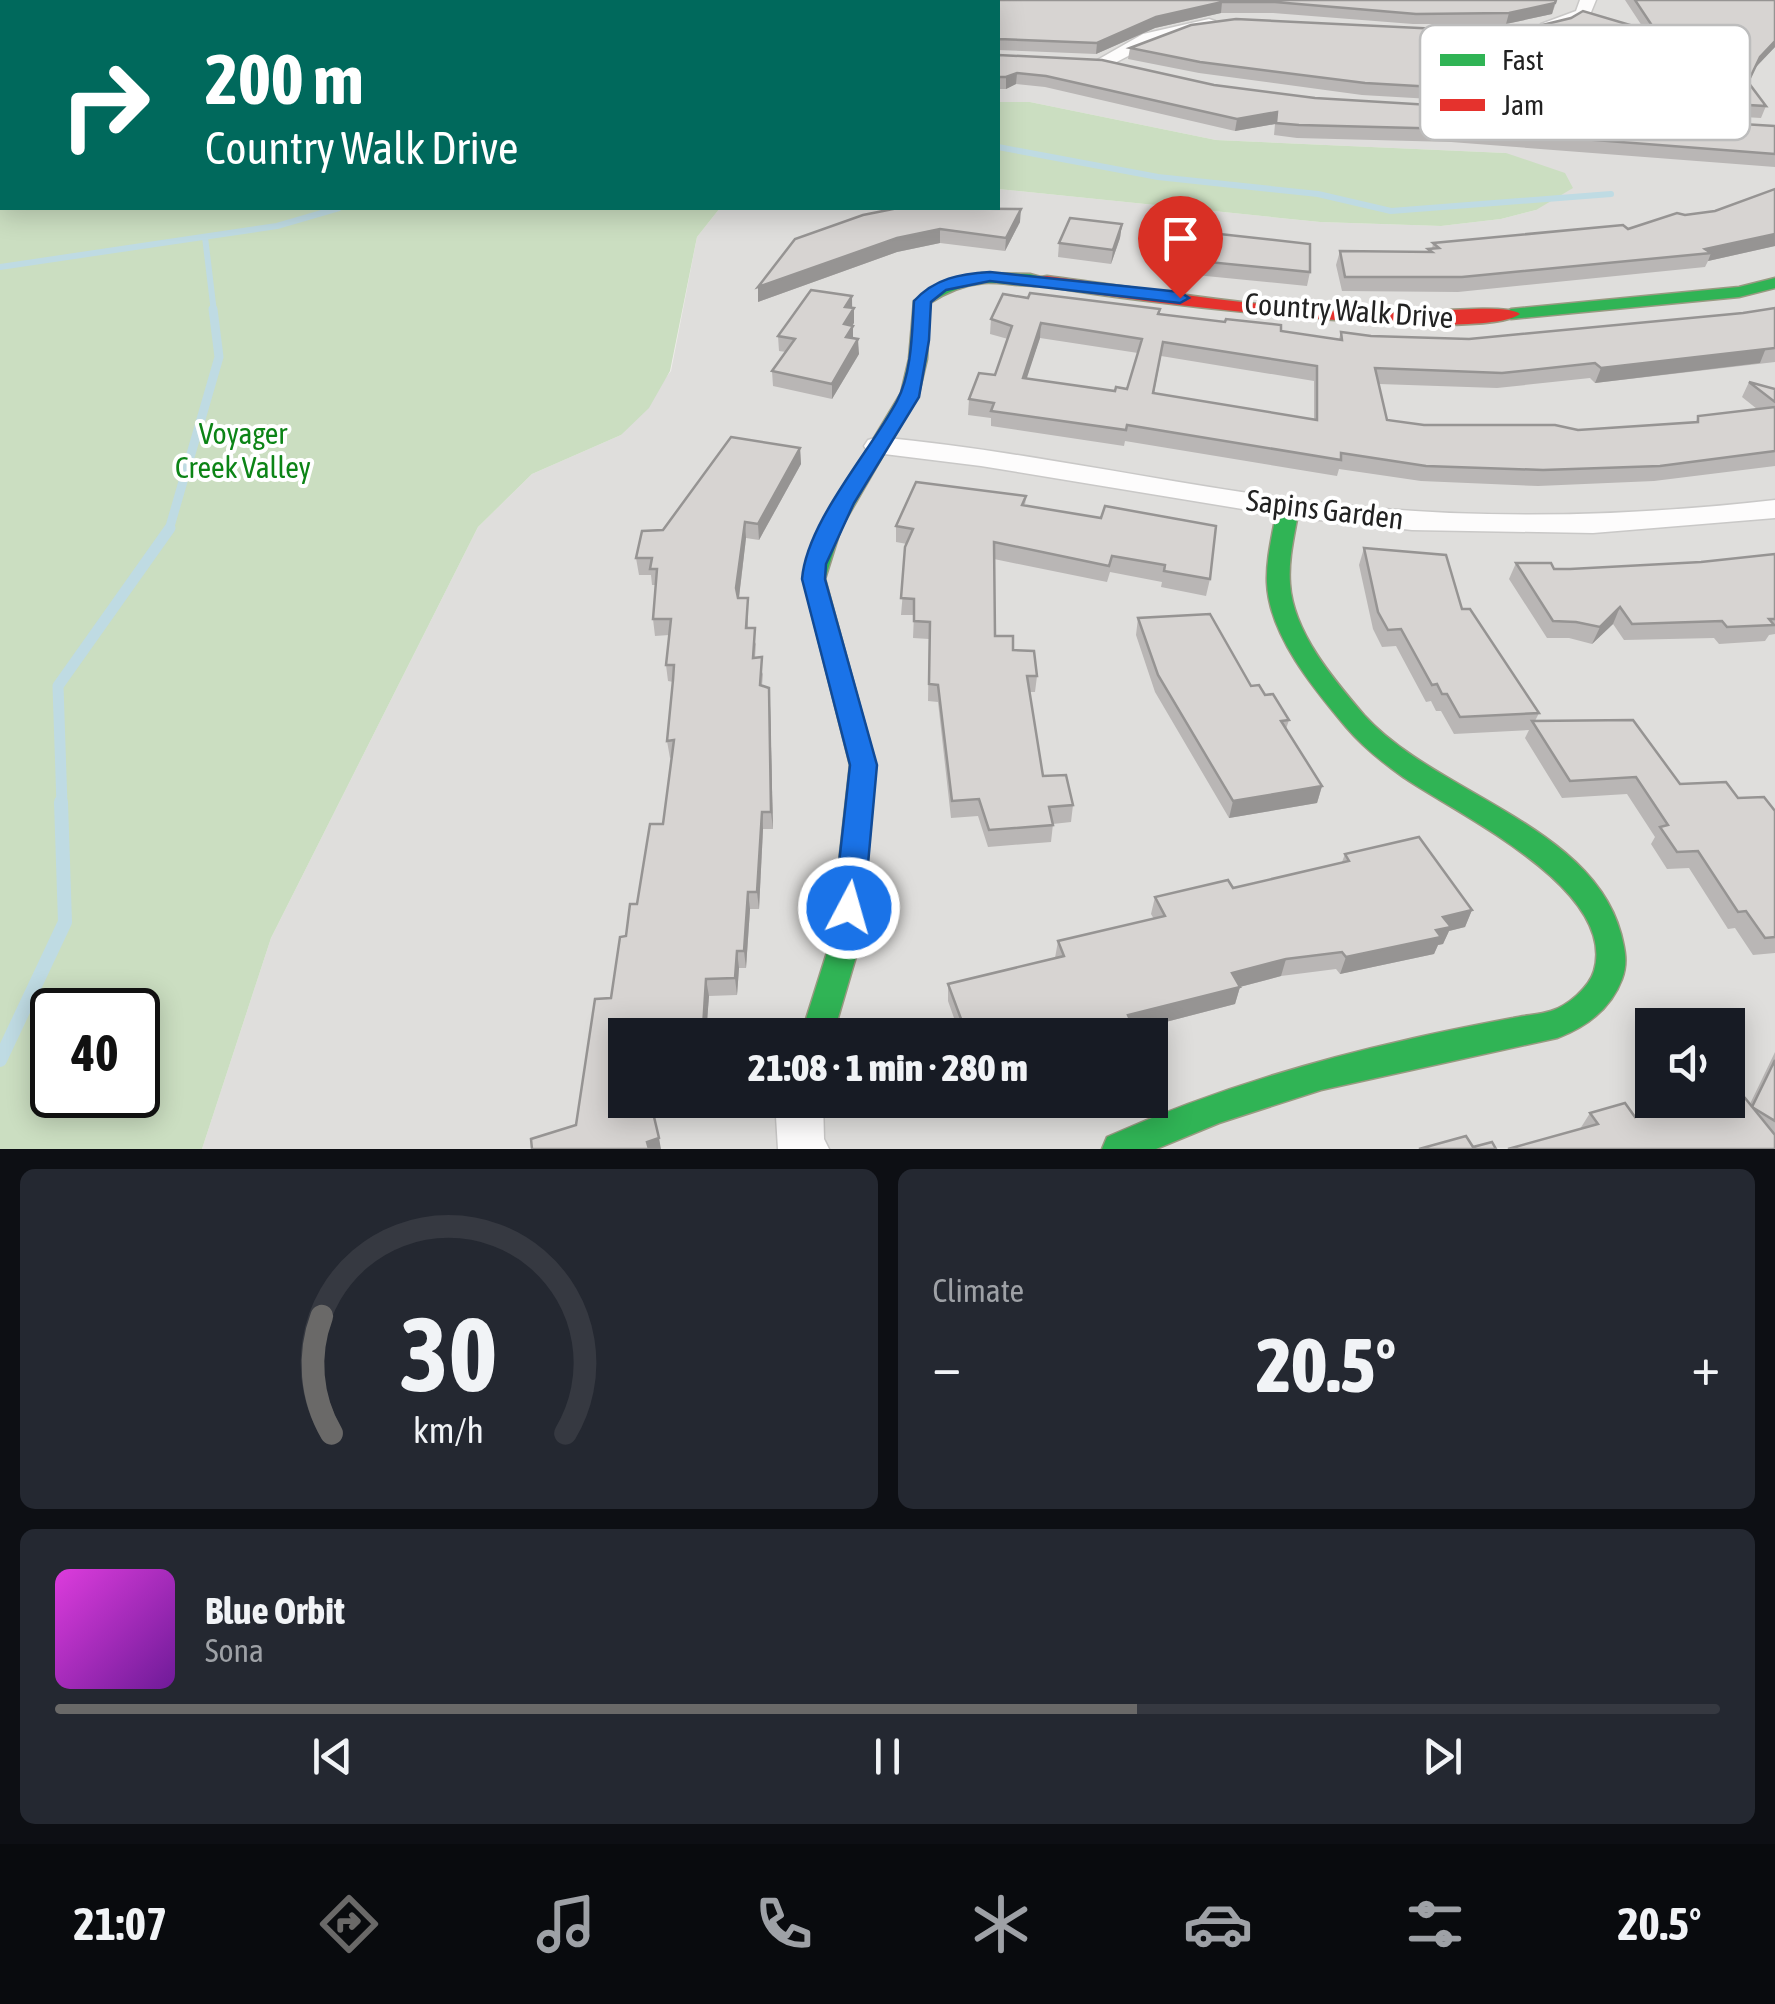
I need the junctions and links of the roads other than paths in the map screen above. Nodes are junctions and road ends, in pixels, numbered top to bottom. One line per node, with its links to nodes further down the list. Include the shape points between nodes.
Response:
1 (1588, 0): 3 (street, via 1575,20)
2 (1225, 21): 5 (street, via 1149,38)
3 (1553, 25)
4 (1079, 61): 5 (street)
5 (1102, 64): 6 (street)
6 (1124, 68)
7 (1775, 283): 8 (street, Country Walk Drive, via 1484,318 1372,319 1009,276 964,278 922,301 909,397)
8 (878, 446): 9 (street, Sapins Garden); 11 (street, Country Walk Drive, via 815,564 864,765 845,943)
9 (1288, 508): 10 (street, Sapins Garden, via 1527,527 1693,520); 14 (street, via 1278,596 1297,635 1385,752 1551,860 1592,901 1610,938 1608,980 1564,1022 1256,1092)
10 (1775, 509)
11 (822, 1018)
12 (799, 1118): 13 (street)
13 (804, 1149)
14 (1119, 1149)

